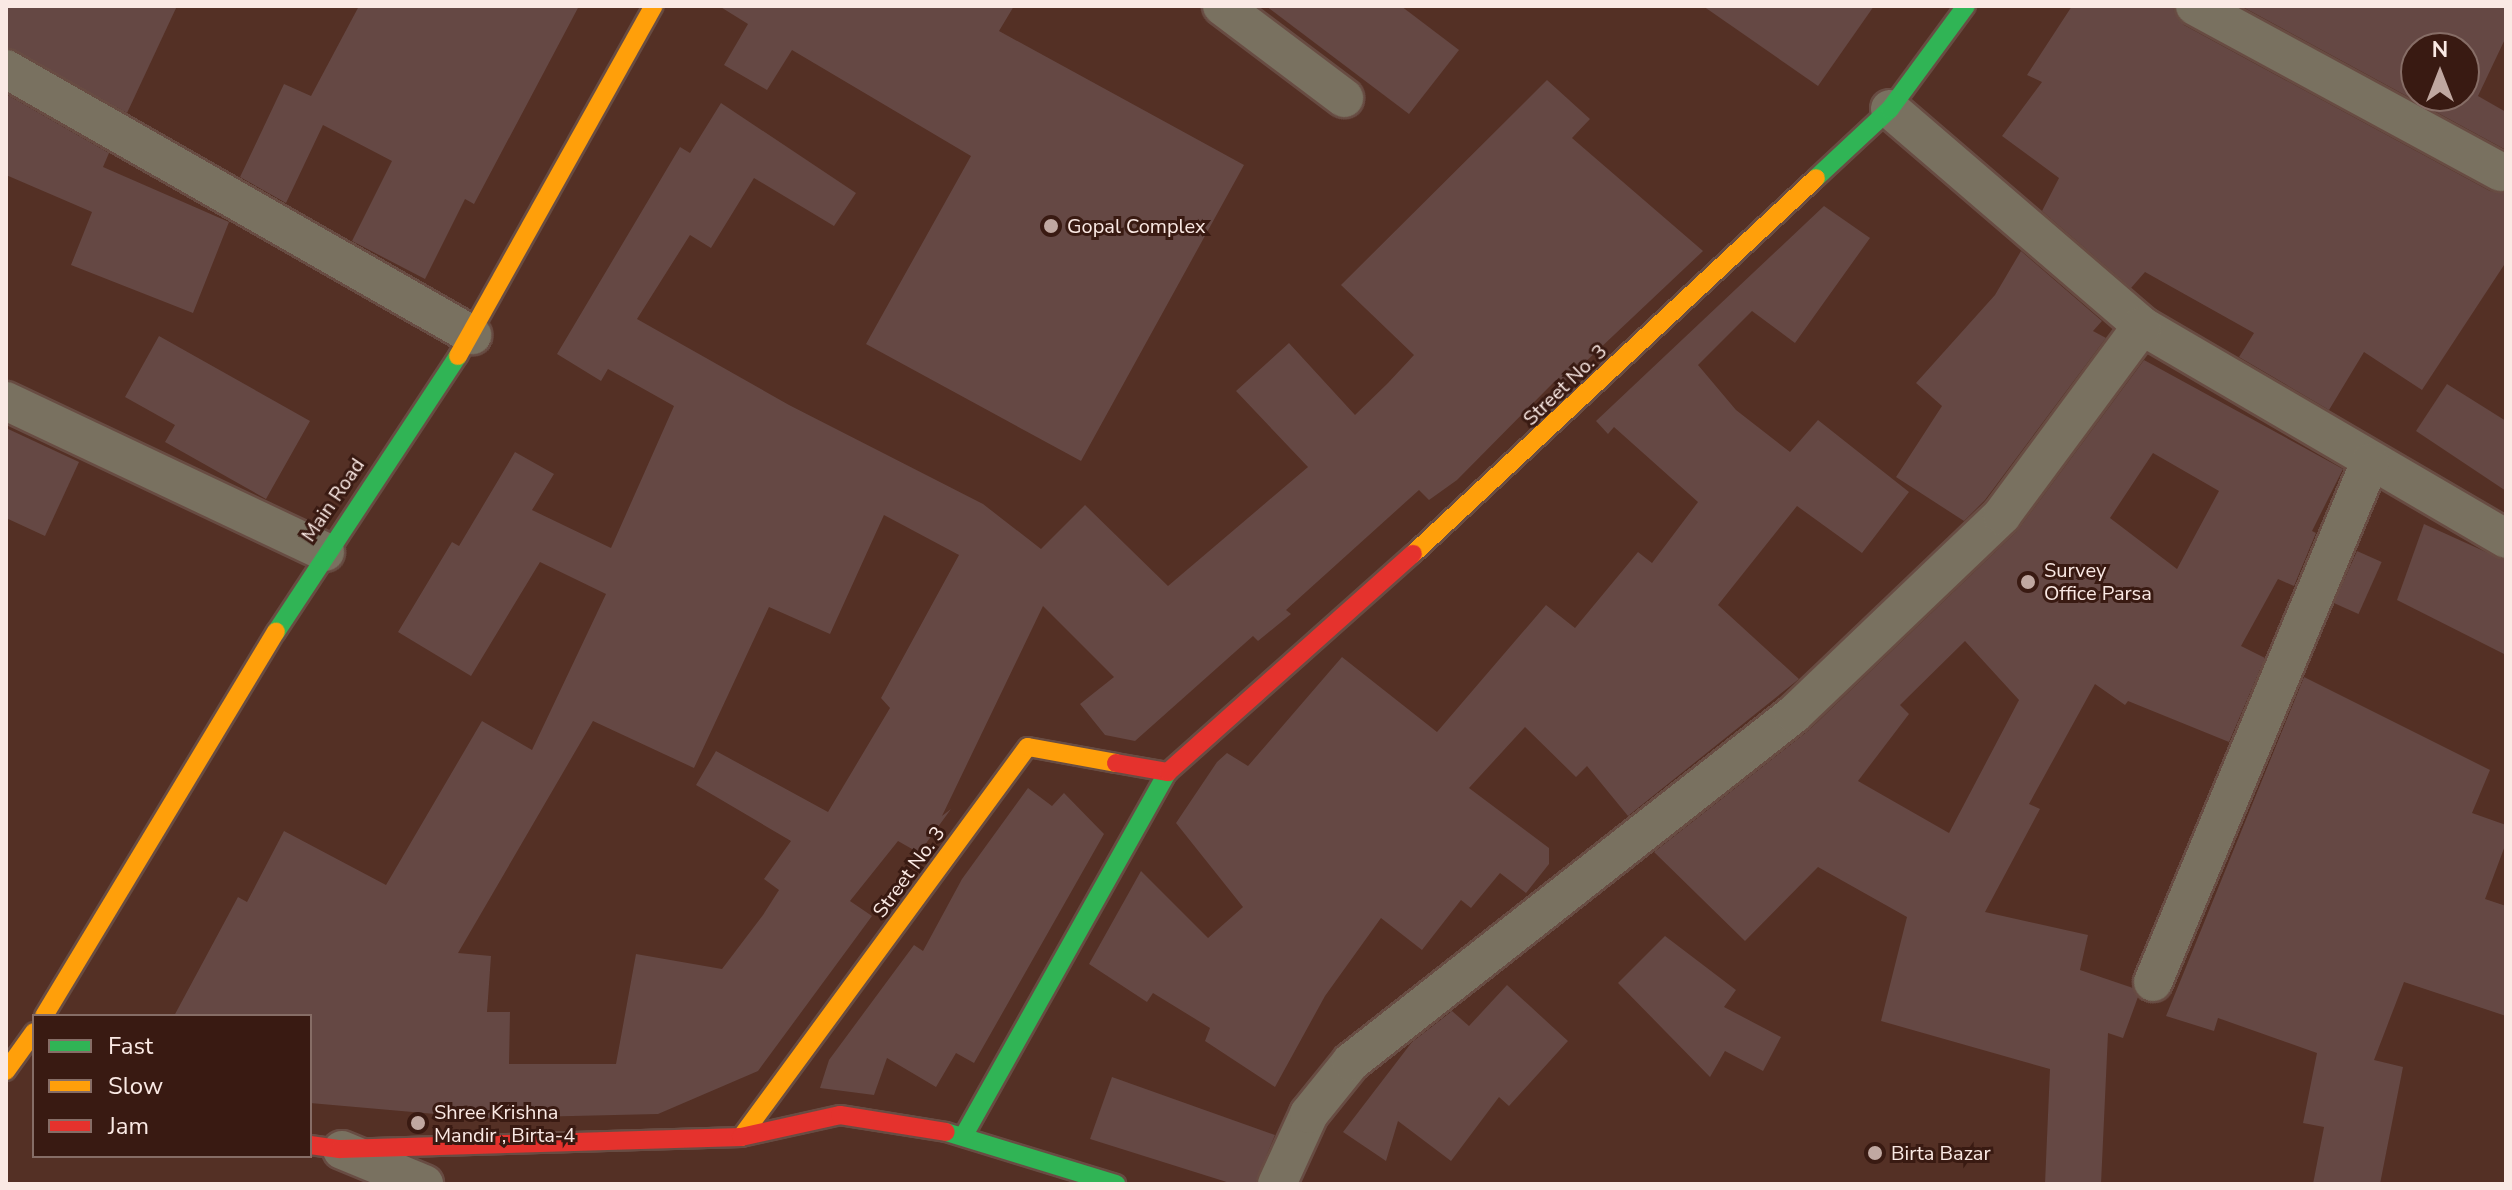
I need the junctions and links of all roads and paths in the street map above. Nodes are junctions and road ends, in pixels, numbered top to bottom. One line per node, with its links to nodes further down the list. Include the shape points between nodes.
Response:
1 (654, 6): 10 (street, Main Road)
2 (1222, 6): 6 (street)
3 (1966, 6): 7 (street, Street No. 3)
4 (2195, 6): 8 (street)
5 (6, 69): 10 (street)
6 (1344, 98)
7 (1890, 109): 9 (street); 15 (street, Street No. 3, via 1505,472)
8 (2501, 172)
9 (2142, 326): 12 (street); 25 (street, via 2002,515 1794,714 1351,1062 1309,1114)
10 (472, 335): 14 (street, Main Road)
11 (6, 401): 14 (street)
12 (2370, 462): 13 (street); 16 (street)
13 (2506, 539)
14 (325, 552): 17 (street, Main Road)
15 (1168, 772): 20 (street, Street No. 3); 21 (street, Street No. 3, via 1028,747)
16 (2153, 982)
17 (45, 1014)
18 (32, 1037): 19 (street)
19 (6, 1071)
20 (964, 1135): 21 (street, via 840,1115); 24 (street)
21 (741, 1137): 22 (street)
22 (325, 1147): 23 (street)
23 (424, 1184)
24 (1116, 1184)
25 (1277, 1184)

